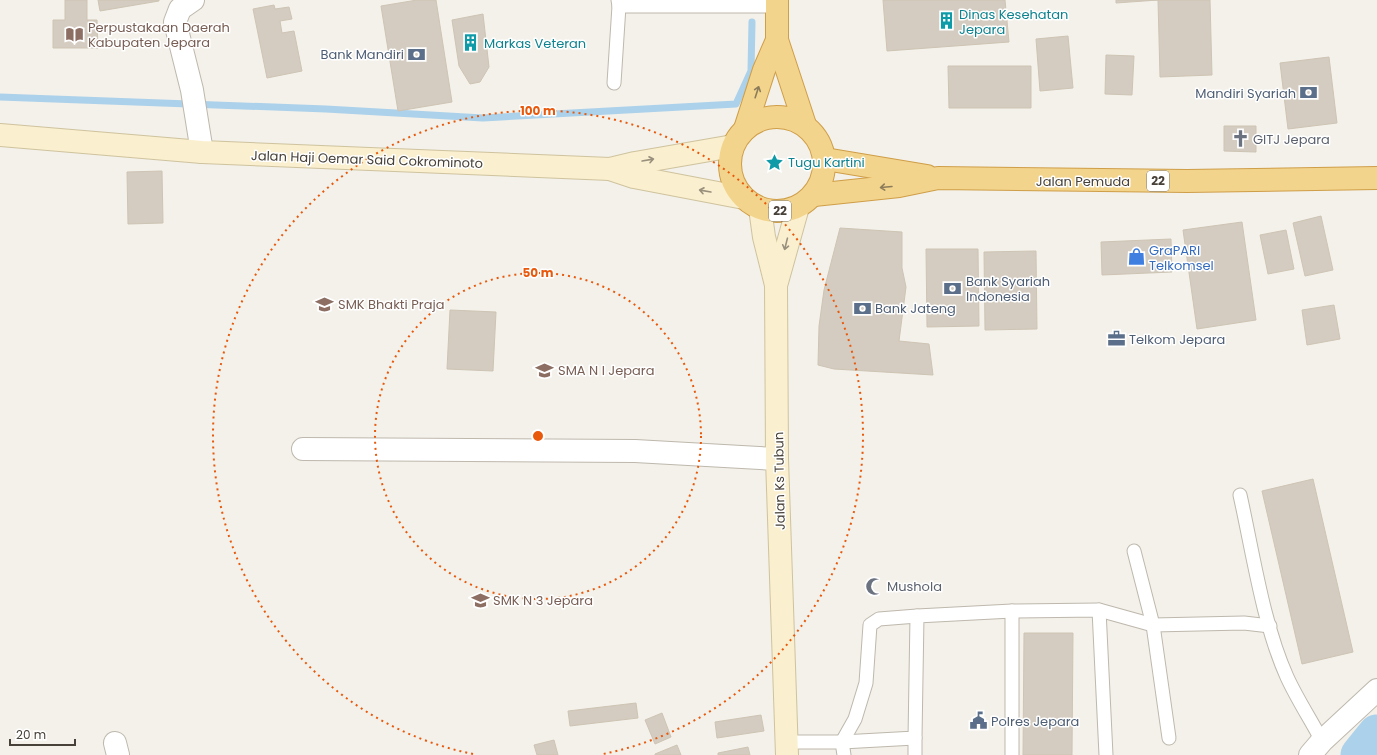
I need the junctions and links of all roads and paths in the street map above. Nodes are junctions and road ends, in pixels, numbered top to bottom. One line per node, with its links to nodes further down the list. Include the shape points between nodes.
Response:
1 (193, 0): 9 (street, via 180,9 175,22 192,90)
2 (618, 3): 3 (lane); 5 (lane)
3 (777, 3): 4 (highway)
4 (777, 40): 6 (highway); 8 (highway, one-way to 4)
5 (614, 84)
6 (805, 125): 8 (highway, via 790,118 775,116 759,120); 10 (highway, via 819,140)
7 (0, 135): 9 (main road, Jalan Haji Oemar Said Cokrominoto)
8 (739, 137): 11 (main road, Jalan Haji Oemar Said Cokrominoto, one-way to 8); 15 (highway, via 730,164 733,183)
9 (202, 152): 11 (main road, Jalan Haji Oemar Said Cokrominoto)
10 (825, 159): 12 (highway, 22); 14 (highway, via 823,178)
11 (610, 168): 15 (main road, one-way to 11, via 634,177)
12 (938, 178): 13 (highway, Jalan Pemuda / 22, via 1187,181); 14 (highway, Jalan Pemuda / 22, one-way to 14)
13 (1377, 178)
14 (806, 201): 15 (highway, 22, via 779,211); 16 (main road, one-way to 16)
15 (752, 203): 16 (main road, Jalan Ks Tubun, via 764,237)
16 (776, 286): 18 (main road, Jalan Ks Tubun)
17 (303, 449): 18 (street, via 635,451)
18 (777, 459): 30 (main road, Jalan Ks Tubun)
19 (1240, 495): 25 (lane)
20 (1134, 551): 24 (lane)
21 (1099, 610): 22 (lane); 24 (lane); 35 (lane)
22 (1012, 611): 23 (lane); 34 (lane)
23 (918, 616): 27 (lane); 29 (lane, via 879,619 870,624 866,683 855,719)
24 (1153, 625): 25 (lane, via 1244,623); 28 (lane)
25 (1270, 626): 31 (lane, via 1287,678)
26 (1377, 690): 31 (street)
27 (915, 738): 29 (lane); 33 (lane)
28 (1169, 738)
29 (842, 742): 30 (lane); 32 (lane)
30 (786, 748)
31 (1316, 748)
32 (844, 755)
33 (915, 755)
34 (1012, 755)
35 (1106, 755)

